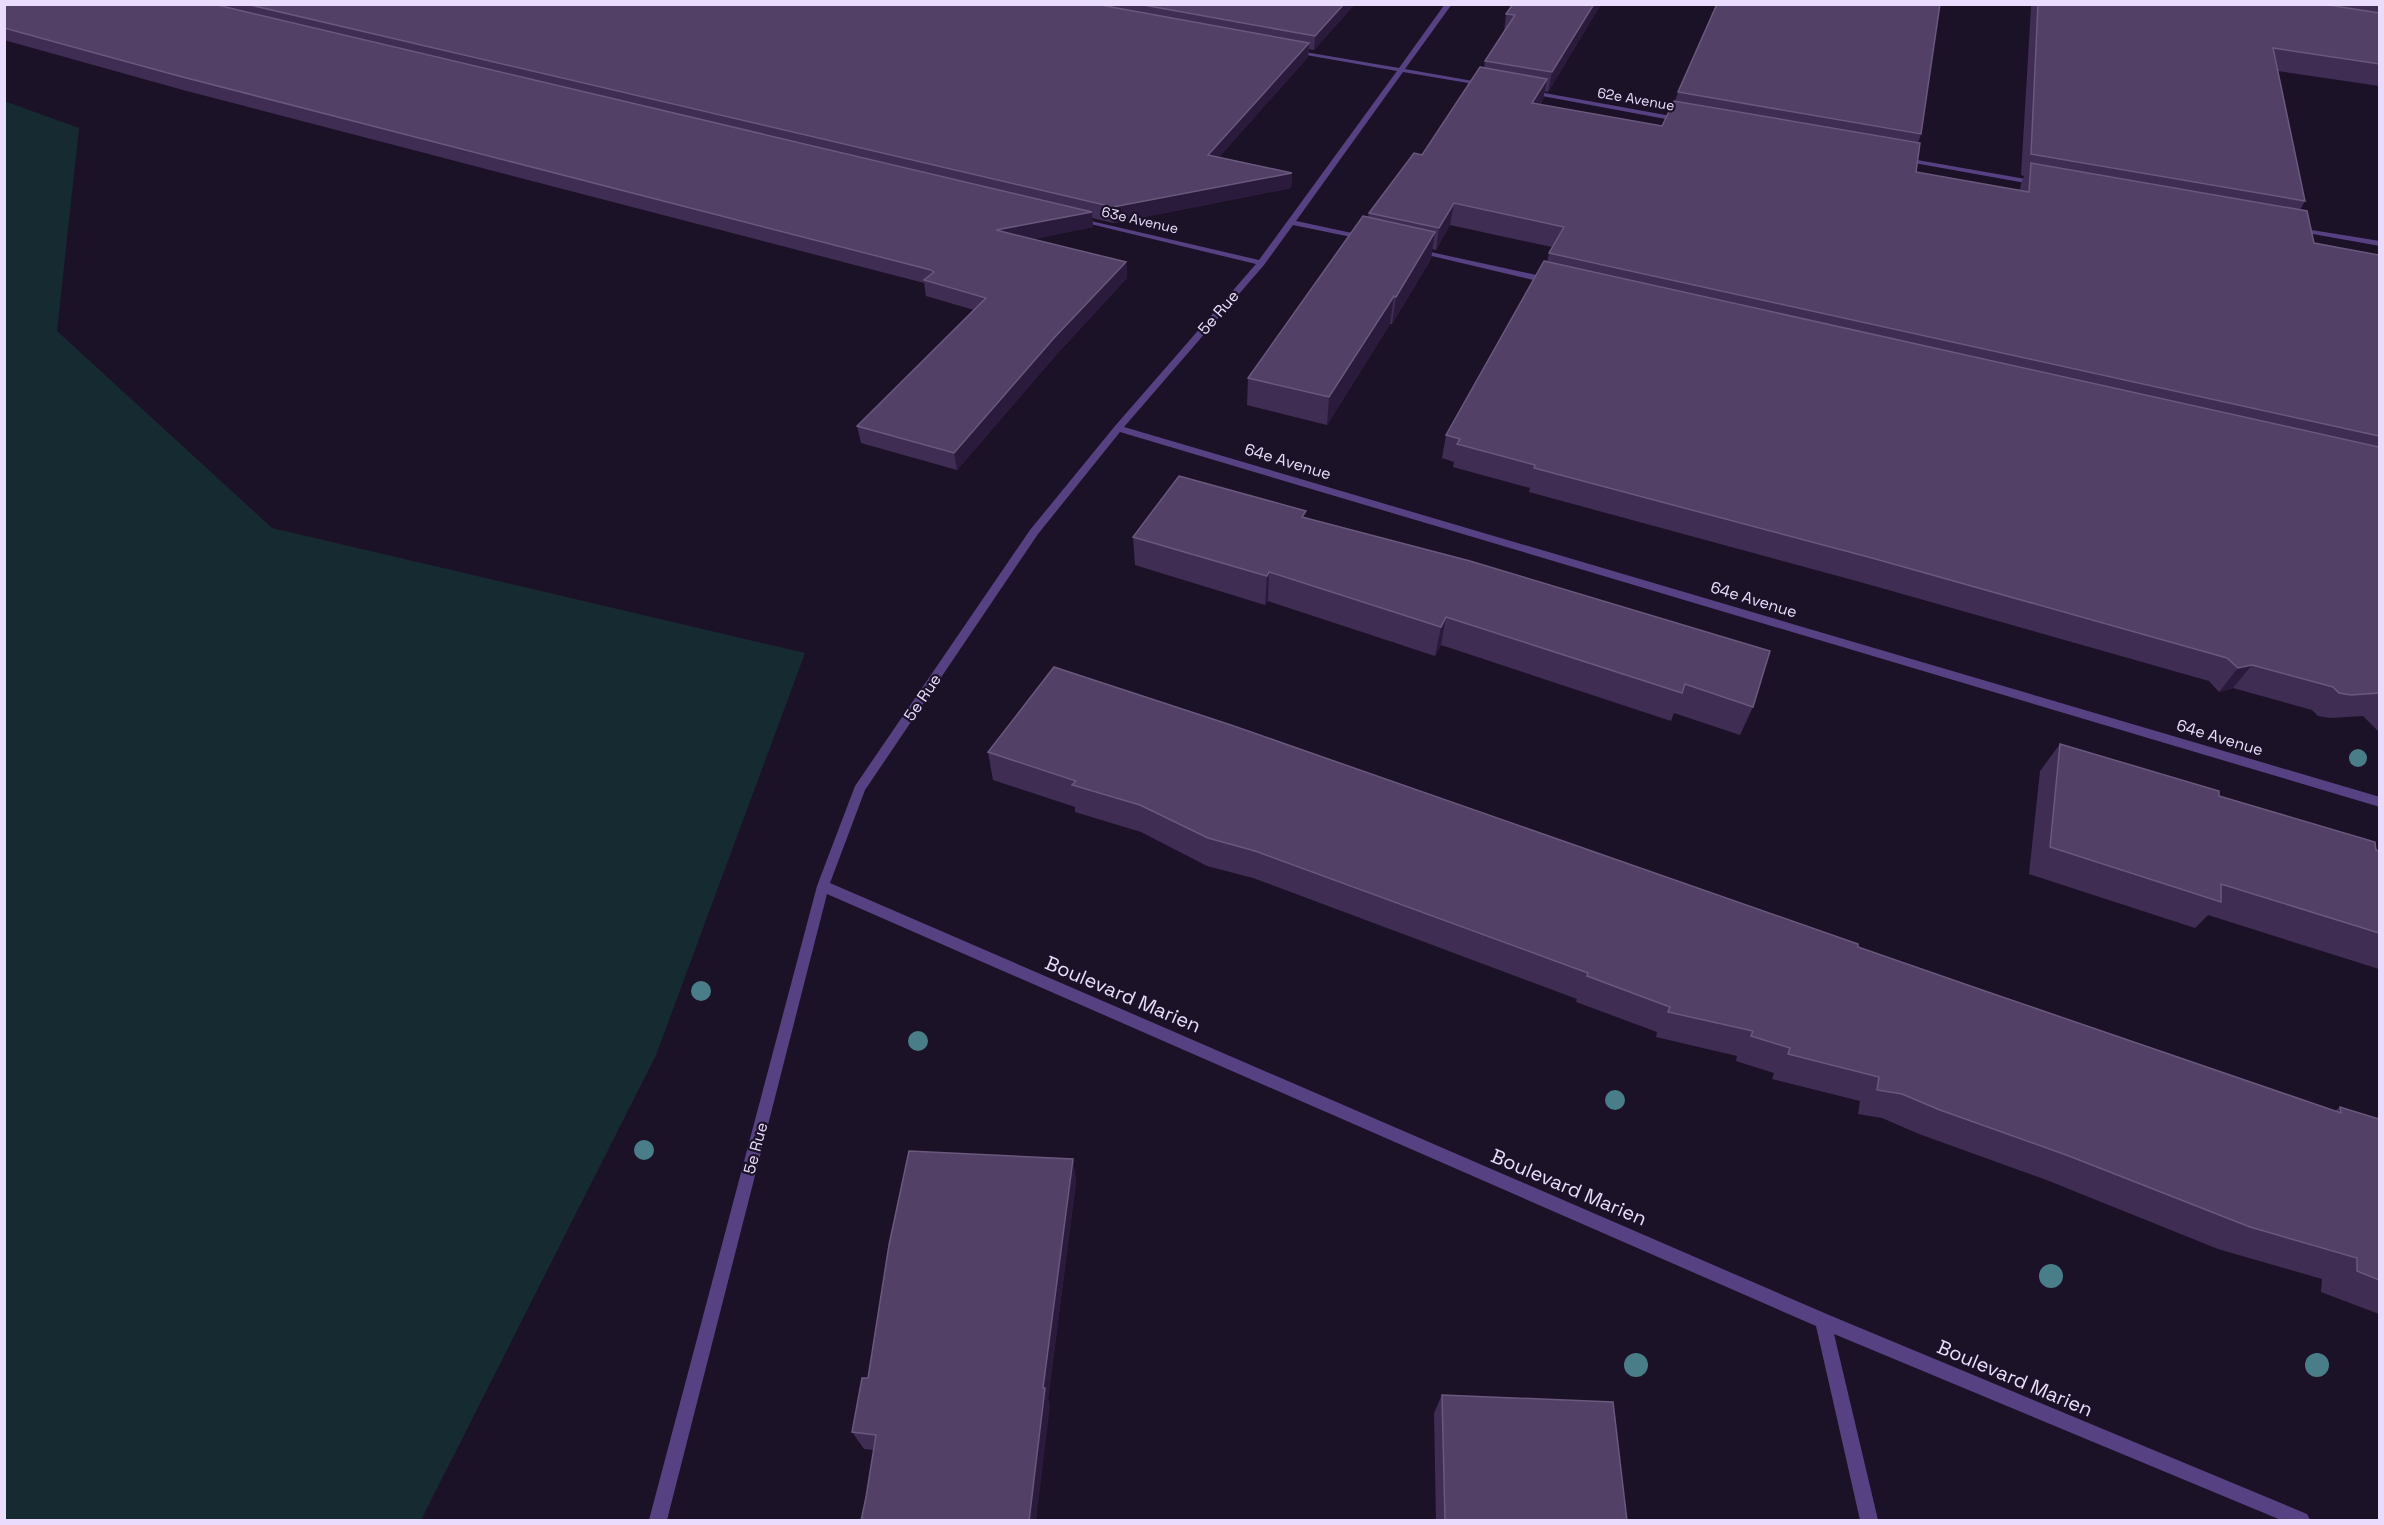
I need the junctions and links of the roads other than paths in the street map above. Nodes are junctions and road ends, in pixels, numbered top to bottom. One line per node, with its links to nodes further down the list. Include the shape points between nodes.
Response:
1 (1449, 4): 3 (street, 5e Rue)
2 (1284, 49): 3 (street)
3 (1400, 69): 4 (street); 10 (street, 5e Rue)
4 (1494, 86)
5 (1518, 90): 6 (street, 62e Avenue)
6 (1695, 122)
7 (1896, 158): 8 (street)
8 (2049, 185)
9 (1064, 216): 15 (street, 63e Avenue)
10 (1290, 222): 12 (street); 15 (street, 5e Rue)
11 (2285, 227): 13 (street)
12 (1372, 240)
13 (2379, 244)
14 (1406, 248): 16 (street)
15 (1261, 263): 17 (street, 5e Rue)
16 (1557, 282)
17 (1118, 428): 18 (street, 64e Avenue); 19 (street, 5e Rue, via 1034,532 859,789)
18 (2379, 802)
19 (823, 886): 20 (street, Boulevard Marien); 21 (street, 5e Rue)
20 (1823, 1321): 22 (street); 23 (street, Boulevard Marien)
21 (658, 1521)
22 (1869, 1521)
23 (2301, 1521)

